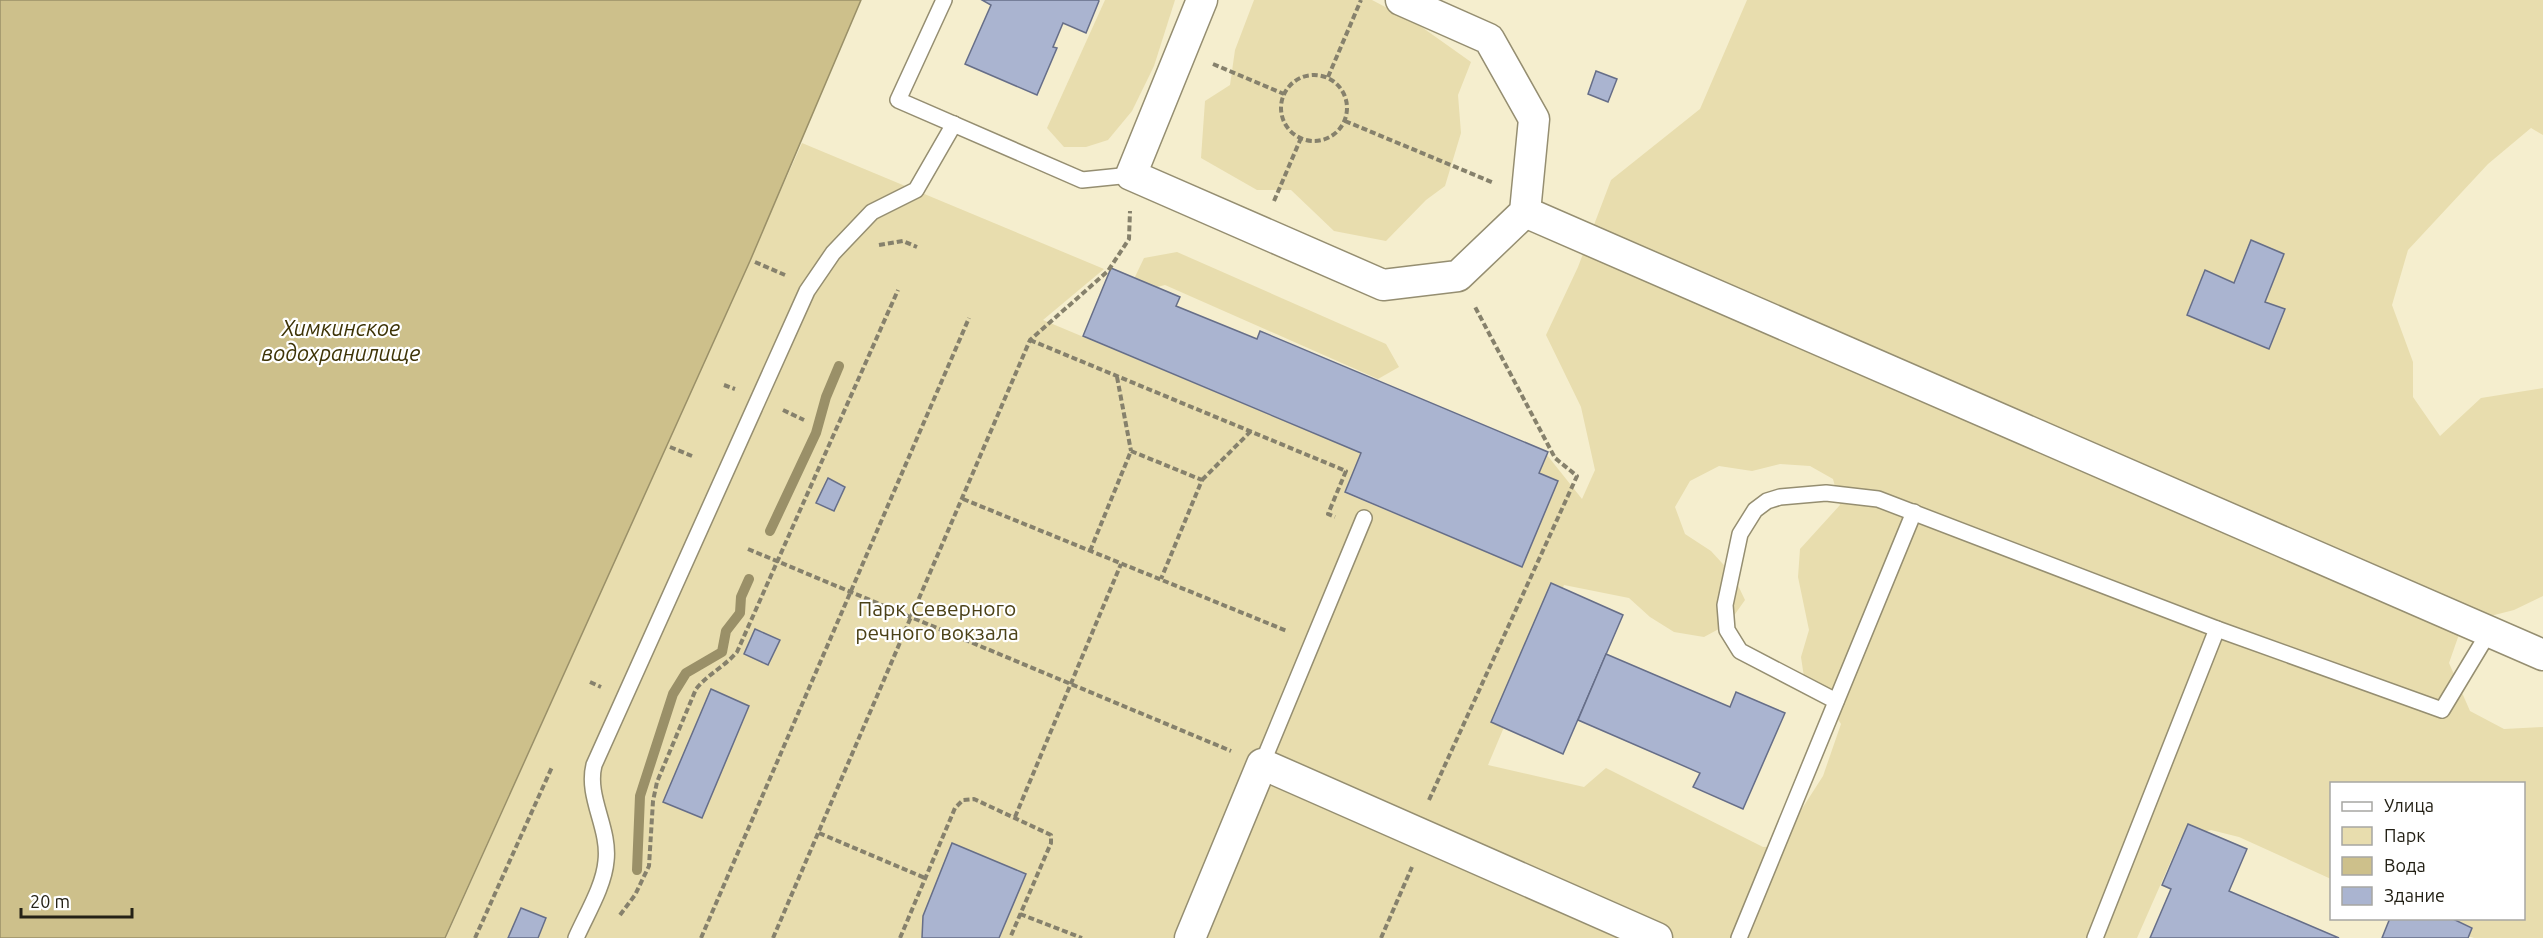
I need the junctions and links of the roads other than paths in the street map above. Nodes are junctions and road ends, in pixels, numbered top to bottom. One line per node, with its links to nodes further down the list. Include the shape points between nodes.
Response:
1 (944, 0): 4 (lane, via 898,100)
2 (1203, 0): 5 (street)
3 (1401, 0): 6 (street, via 1489,39 1534,119)
4 (954, 124): 5 (lane, via 1082,180); 14 (lane, via 916,190 872,212 833,253 807,291 594,765 592,783 606,861)
5 (1131, 175): 6 (street, via 1383,285 1458,276)
6 (1525, 205): 10 (street)
7 (1914, 512): 9 (lane); 12 (lane); 12 (lane, via 1878,499 1826,493 1779,496 1755,510 1740,534 1725,605 1732,641 1740,651)
8 (1362, 522): 13 (lane)
9 (2217, 629): 10 (lane, via 2442,710); 18 (lane)
10 (2489, 632): 11 (street)
11 (2543, 655)
12 (1836, 701): 17 (lane)
13 (1262, 764): 15 (street); 16 (street)
14 (576, 938)
15 (1190, 938)
16 (1657, 938)
17 (1739, 938)
18 (2095, 938)

